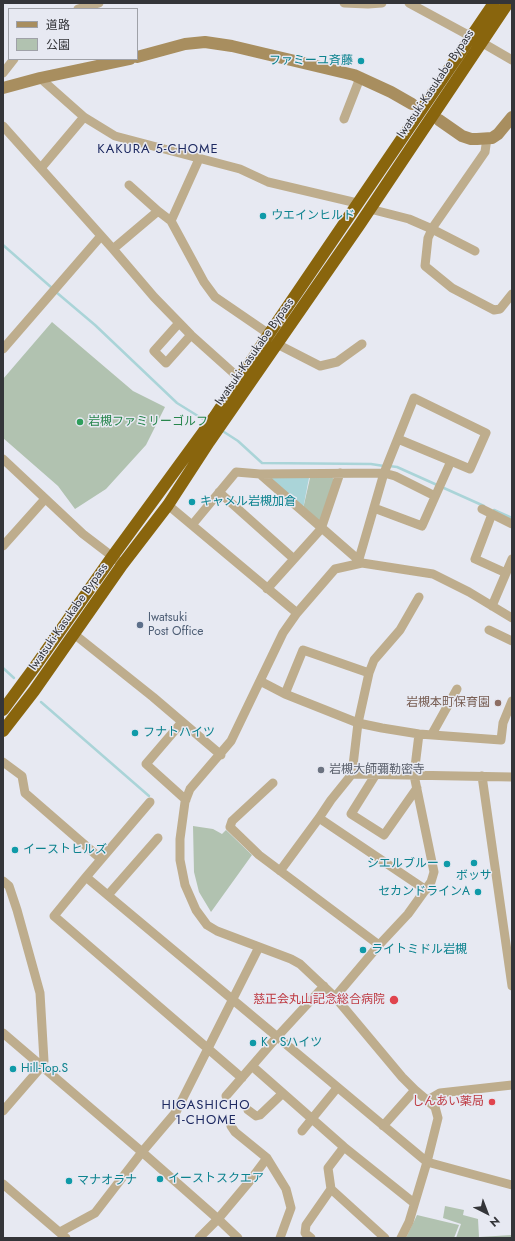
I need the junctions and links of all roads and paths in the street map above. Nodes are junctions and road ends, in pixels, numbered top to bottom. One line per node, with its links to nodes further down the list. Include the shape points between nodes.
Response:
1 (99, 3): 7 (street)
2 (344, 3): 3 (street)
3 (382, 3)
4 (409, 3): 8 (street)
5 (494, 3): 8 (highway, Iwatsuki-Kasukabe Bypass)
6 (508, 3): 8 (highway, Iwatsuki-Kasukabe Bypass)
7 (82, 8)
8 (476, 39): 12 (street); 27 (highway, Iwatsuki-Kasukabe Bypass); 28 (highway, Iwatsuki-Kasukabe Bypass)
9 (138, 58): 15 (street, via 185,44 205,42 232,46)
10 (13, 60): 13 (street)
11 (125, 60): 14 (street)
12 (512, 60)
13 (3, 73)
14 (40, 78): 16 (street); 18 (street)
15 (360, 78): 17 (street); 20 (street)
16 (3, 88)
17 (412, 104)
18 (84, 117): 24 (street, via 115,136); 25 (street)
19 (512, 117): 23 (street, via 498,134)
20 (344, 120)
21 (439, 120): 23 (street, via 462,136 471,139)
22 (3, 126): 25 (street)
23 (487, 138): 31 (street, via 486,152)
24 (199, 159): 27 (street, via 240,169 268,182); 30 (street)
25 (41, 168): 32 (street)
26 (129, 185): 29 (street)
27 (357, 203): 37 (highway, Iwatsuki-Kasukabe Bypass)
28 (370, 209): 31 (street, via 409,219); 39 (highway, Iwatsuki-Kasukabe Bypass)
29 (158, 211): 30 (street); 33 (street)
30 (171, 222): 37 (street, via 215,297)
31 (432, 229): 34 (street); 35 (street, via 428,238 425,266 452,288 494,310 500,309)
32 (101, 236): 33 (street); 41 (street)
33 (113, 249): 36 (street)
34 (475, 251)
35 (512, 294)
36 (179, 323): 38 (street); 38 (street, via 154,351 166,363)
37 (269, 334): 42 (highway, Iwatsuki-Kasukabe Bypass)
38 (191, 335): 42 (street)
39 (277, 344): 40 (street, via 320,366 337,362); 52 (highway, Iwatsuki-Kasukabe Bypass)
40 (362, 344)
41 (3, 349)
42 (239, 378): 60 (highway, Iwatsuki-Kasukabe Bypass, via 215,416)
43 (398, 439): 45 (street); 45 (street, via 414,398 486,433 470,469); 46 (street)
44 (3, 459): 51 (street)
45 (451, 461): 49 (street)
46 (386, 468): 47 (street); 49 (street, via 395,476); 53 (street)
47 (340, 473): 48 (street); 58 (street)
48 (260, 474): 50 (street, via 236,472); 58 (street)
49 (438, 490): 53 (street, via 422,526)
50 (219, 492): 57 (street); 61 (street)
51 (45, 499): 59 (street); 60 (street)
52 (168, 505): 57 (street); 64 (highway, Iwatsuki-Kasukabe Bypass)
53 (374, 508): 63 (street)
54 (482, 509): 55 (street)
55 (492, 514): 56 (street); 65 (street, via 475,559)
56 (512, 524)
57 (192, 525): 66 (street)
58 (321, 529): 61 (street); 63 (street)
59 (3, 546)
60 (112, 557): 64 (street); 79 (highway, Iwatsuki-Kasukabe Bypass)
61 (294, 559): 66 (street)
62 (512, 559): 65 (street)
63 (361, 561): 68 (street, via 433,574); 69 (street, via 335,569)
64 (122, 565): 72 (highway, Iwatsuki-Kasukabe Bypass)
65 (506, 573): 68 (street)
66 (267, 589): 69 (street)
67 (420, 597): 74 (street, via 400,630 374,660)
68 (492, 606): 70 (street)
69 (297, 614): 75 (street, via 283,633)
70 (512, 618)
71 (489, 630): 73 (street)
72 (74, 634): 80 (street); 82 (highway, Iwatsuki-Kasukabe Bypass)
73 (512, 641)
74 (368, 673): 77 (street, via 303,650); 81 (street)
75 (260, 682): 77 (street); 85 (street, via 231,741)
76 (457, 689): 84 (street)
77 (285, 694): 81 (street)
78 (512, 701): 84 (street, via 503,723 501,740)
79 (3, 710)
80 (182, 722): 85 (street); 94 (street, via 146,764)
81 (358, 723): 83 (street); 87 (street)
82 (3, 731)
83 (419, 734): 84 (street); 89 (street)
84 (432, 734)
85 (221, 755): 94 (street, via 190,790)
86 (3, 762): 98 (street, via 22,776 25,793)
87 (352, 774): 88 (street); 96 (street)
88 (376, 774): 89 (street); 93 (street, via 351,814 384,835)
89 (414, 775): 90 (street); 93 (street)
90 (482, 776): 91 (street); 107 (street)
91 (512, 777)
92 (273, 783): 99 (street, via 232,821 230,827)
93 (417, 788): 102 (street, via 434,872)
94 (186, 800): 105 (street, via 180,839 180,860 185,885 196,910 207,925 217,931)
95 (150, 802): 98 (street)
96 (319, 818): 99 (street); 102 (street)
97 (158, 838): 103 (street)
98 (101, 859): 100 (street)
99 (280, 871): 104 (street)
100 (86, 877): 103 (street); 112 (street, via 54,916)
101 (3, 881): 113 (street, via 8,886 17,910 40,993 44,1061)
102 (426, 890): 104 (street)
103 (108, 895): 109 (street)
104 (379, 945): 108 (street)
105 (259, 947): 106 (street, via 300,964); 109 (street)
106 (324, 986): 108 (street); 111 (street)
107 (512, 986)
108 (335, 997): 118 (street)
109 (232, 1000): 111 (street); 112 (street)
110 (3, 1033): 113 (street)
111 (277, 1037): 114 (street); 117 (street)
112 (208, 1048): 115 (street); 129 (street, via 176,1112)
113 (42, 1066): 123 (street); 129 (street)
114 (252, 1066): 115 (street); 119 (street)
115 (242, 1078): 120 (street)
116 (512, 1085): 121 (street, via 440,1093)
117 (337, 1088): 124 (street); 126 (street)
118 (415, 1090): 121 (street); 126 (street)
119 (283, 1093): 122 (street, via 260,1115 256,1116); 124 (street)
120 (226, 1096)
121 (428, 1100): 131 (street, via 435,1107 438,1118)
122 (248, 1110)
123 (3, 1111)
124 (312, 1118): 127 (street); 128 (street)
125 (231, 1126): 130 (street)
126 (383, 1126): 131 (street)
127 (302, 1131)
128 (344, 1146): 134 (street, via 328,1168); 135 (street)
129 (142, 1152): 136 (street); 137 (street, via 95,1213)
130 (267, 1158): 136 (street); 140 (street, via 286,1189 291,1208)
131 (427, 1162): 133 (street); 135 (street)
132 (3, 1184): 137 (street)
133 (512, 1184)
134 (331, 1189): 141 (street, via 306,1225 305,1233); 142 (street)
135 (414, 1203): 143 (street)
136 (218, 1219): 138 (street); 139 (street)
137 (63, 1235)
138 (200, 1238)
139 (238, 1238)
140 (280, 1238)
141 (311, 1238)
142 (386, 1238)
143 (401, 1238)

